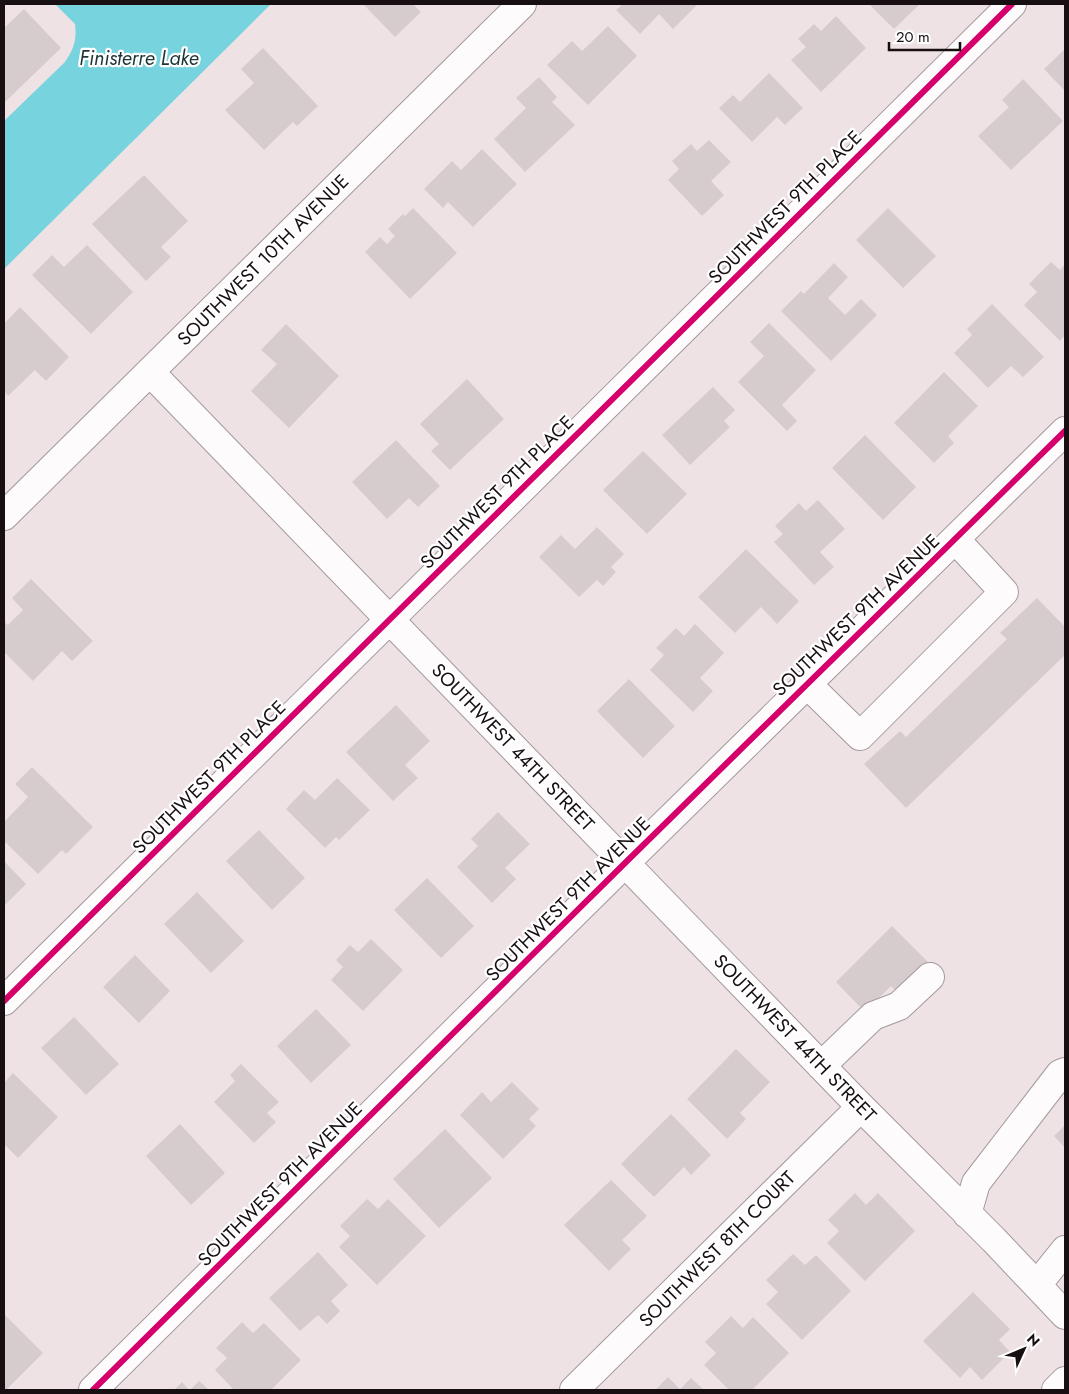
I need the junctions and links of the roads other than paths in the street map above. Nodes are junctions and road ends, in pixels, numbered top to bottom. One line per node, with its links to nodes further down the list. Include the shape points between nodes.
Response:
1 (522, 4): 3 (street, SOUTHWEST 10TH AVENUE)
2 (1012, 4): 7 (street, SOUTHWEST 9TH PLACE)
3 (150, 372): 5 (street, SOUTHWEST 10TH AVENUE); 7 (street, SOUTHWEST 44TH STREET)
4 (1065, 431): 6 (street, SOUTHWEST 9TH AVENUE)
5 (4, 516)
6 (955, 539): 8 (street, SOUTHWEST 9TH AVENUE); 8 (street, via 1004,592 860,736)
7 (389, 619): 9 (street, SOUTHWEST 44TH STREET); 11 (street, SOUTHWEST 9TH PLACE)
8 (807, 684): 9 (street, SOUTHWEST 9TH AVENUE)
9 (625, 862): 12 (street, SOUTHWEST 44TH STREET); 20 (street, SOUTHWEST 9TH AVENUE)
10 (930, 977): 12 (street, via 899,1006 873,1016)
11 (4, 1001)
12 (821, 1066): 14 (street, SOUTHWEST 44TH STREET)
13 (1065, 1072): 15 (street, via 1060,1074 976,1183)
14 (861, 1107): 15 (street, SOUTHWEST 44TH STREET); 21 (street, SOUTHWEST 8TH COURT)
15 (967, 1214): 17 (street, SOUTHWEST 44TH STREET)
16 (1065, 1250): 17 (street)
17 (1036, 1285): 18 (street, SOUTHWEST 44TH STREET)
18 (1065, 1316)
19 (1065, 1381): 22 (street)
20 (93, 1390)
21 (574, 1390)
22 (1056, 1390)

